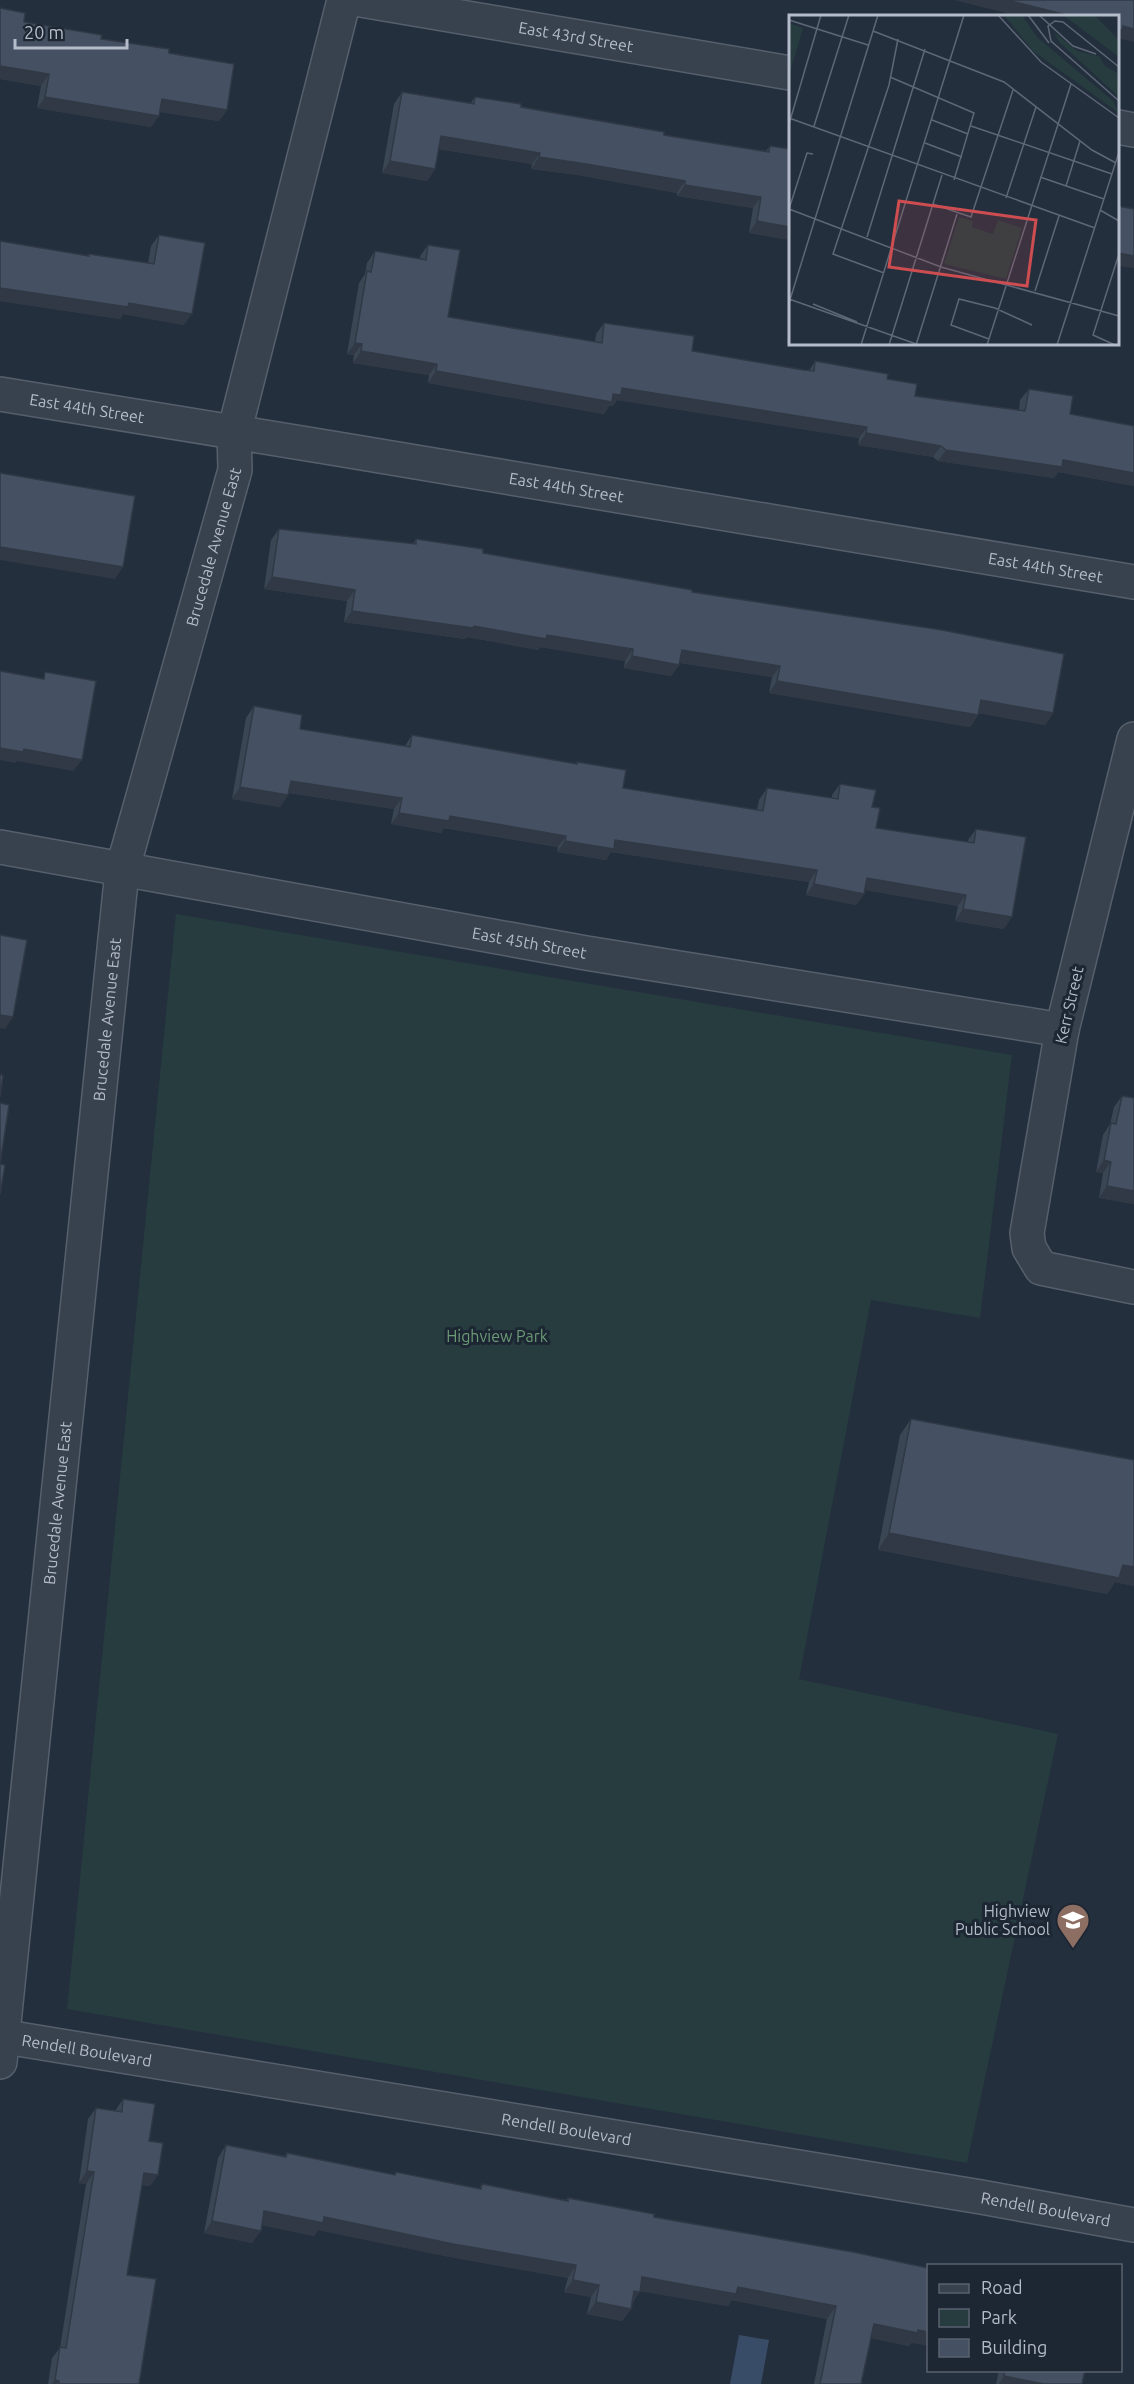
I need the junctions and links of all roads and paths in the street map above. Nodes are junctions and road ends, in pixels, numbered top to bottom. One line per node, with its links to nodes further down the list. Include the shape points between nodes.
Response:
1 (344, 0): 7 (street, Brucedale Avenue East)
2 (361, 0): 3 (street, East 43rd Street)
3 (789, 73)
4 (1119, 127): 5 (street)
5 (1134, 130)
6 (0, 394): 7 (street, East 44th Street)
7 (234, 433): 8 (street, East 44th Street); 11 (street, Brucedale Avenue East, via 235,470)
8 (1134, 582)
9 (1134, 739): 12 (street, Kerr Street)
10 (0, 847): 11 (street, East 45th Street)
11 (122, 870): 12 (street, East 45th Street, via 586,953); 14 (street, Brucedale Avenue East)
12 (1062, 1030): 13 (street, Kerr Street, via 1027,1233 1032,1255 1044,1269)
13 (1134, 1287)
14 (1, 2045): 15 (street, Rendell Boulevard, via 798,2167)
15 (1134, 2225)

